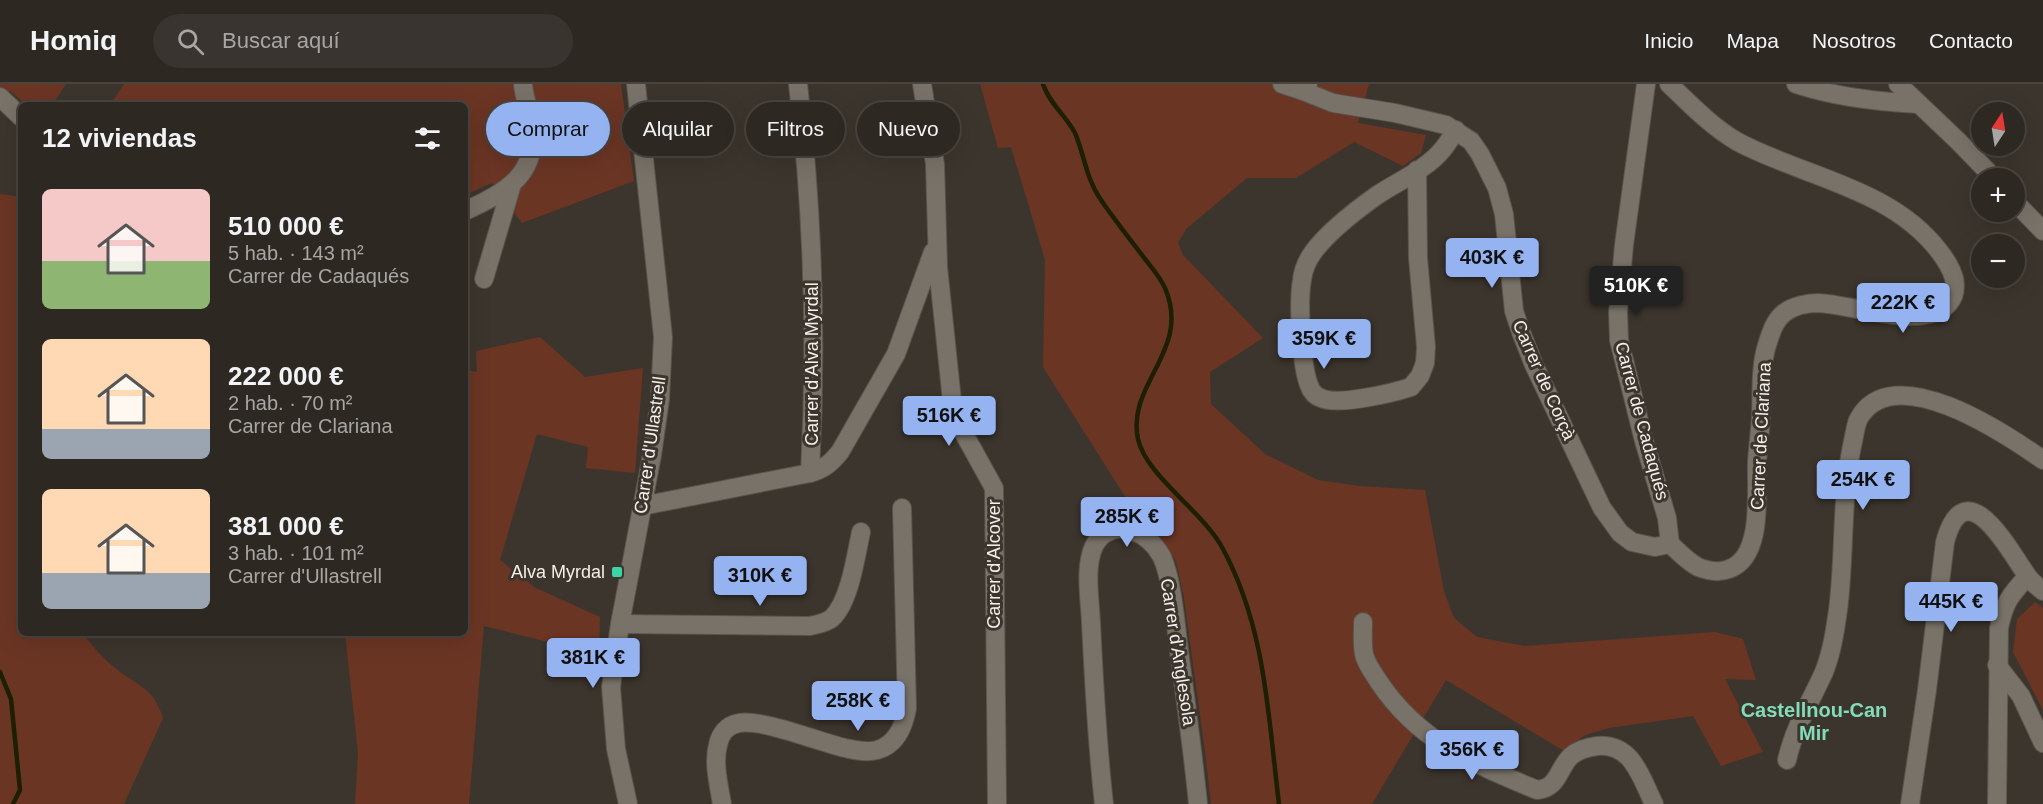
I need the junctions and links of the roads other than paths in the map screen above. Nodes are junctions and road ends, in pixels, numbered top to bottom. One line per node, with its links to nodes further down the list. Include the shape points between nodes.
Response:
1 (523, 84): 17 (street, via 533,147 520,177)
2 (636, 84): 25 (street, Carrer d'Ullastrell, via 663,337 660,399)
3 (798, 84): 24 (street, Carrer d'Alva Myrdal, via 812,259)
4 (922, 84): 21 (street, Carrer d'Alcover, via 934,164)
5 (1282, 84): 10 (street)
6 (1646, 84): 28 (street, Carrer de Cadaqués, via 1617,312 1619,340 1667,518)
7 (1669, 84): 28 (street, Carrer de Clariana, via 1736,140 1904,217 1948,263 1956,288 1944,309 1923,316 1816,303 1784,313 1775,323 1766,349 1753,540 1736,567 1722,572 1698,567)
8 (1796, 84): 12 (street, via 1889,103)
9 (1898, 84): 12 (street)
10 (1306, 88): 14 (street, Carrer de Corçà, via 1333,103 1425,119)
11 (0, 97): 13 (street)
12 (1919, 104): 15 (street)
13 (18, 114)
14 (1456, 130): 16 (street, via 1443,149); 28 (street, Carrer de Corçà, via 1471,141 1497,188 1504,214 1514,311 1534,365 1602,508 1620,533 1632,542 1655,547)
15 (1984, 168)
16 (1417, 170): 16 (street, via 1418,258 1426,347 1420,376 1411,387 1351,400 1322,399 1312,393 1305,360 1302,280 1307,263 1339,226 1374,197)
17 (512, 184): 18 (street); 22 (street)
18 (468, 210)
19 (2025, 212): 20 (street)
20 (2043, 231)
21 (938, 238): 24 (street, via 896,354 840,452 823,469); 38 (street, Carrer d'Alcover, via 952,400 957,422 994,488)
22 (484, 279)
23 (2043, 460): 35 (street, via 1985,422 1942,403 1899,396 1882,399 1864,411 1857,422 1846,484 1833,643)
24 (810, 473): 25 (street)
25 (642, 506): 32 (street, Carrer d'Ullastrell)
26 (902, 508): 37 (street, via 907,708 900,731 885,747 866,752 765,726 738,723 720,737 716,755)
27 (861, 531): 32 (street, via 844,599 838,611 824,623)
28 (1670, 544)
29 (2035, 580): 30 (street); 33 (street, via 2009,596 2002,609); 42 (street, via 1985,518 1968,512 1954,518 1945,542)
30 (2043, 591)
31 (1363, 622): 41 (street, via 1364,656 1383,688 1412,723 1457,754 1537,790 1552,784 1572,756 1583,749 1612,746 1629,757)
32 (620, 624): 36 (street, Carrer d'Ullastrell, via 612,706)
33 (1998, 664): 34 (street, via 2021,696); 43 (street)
34 (2043, 743)
35 (1787, 760)
36 (628, 804)
37 (722, 804)
38 (998, 804)
39 (1104, 804): 40 (street, Carrer d'Anglesola, via 1094,698 1089,569 1100,536 1118,529 1142,534 1162,558 1175,620)
40 (1198, 804)
41 (1654, 804)
42 (1910, 804)
43 (1997, 804)

